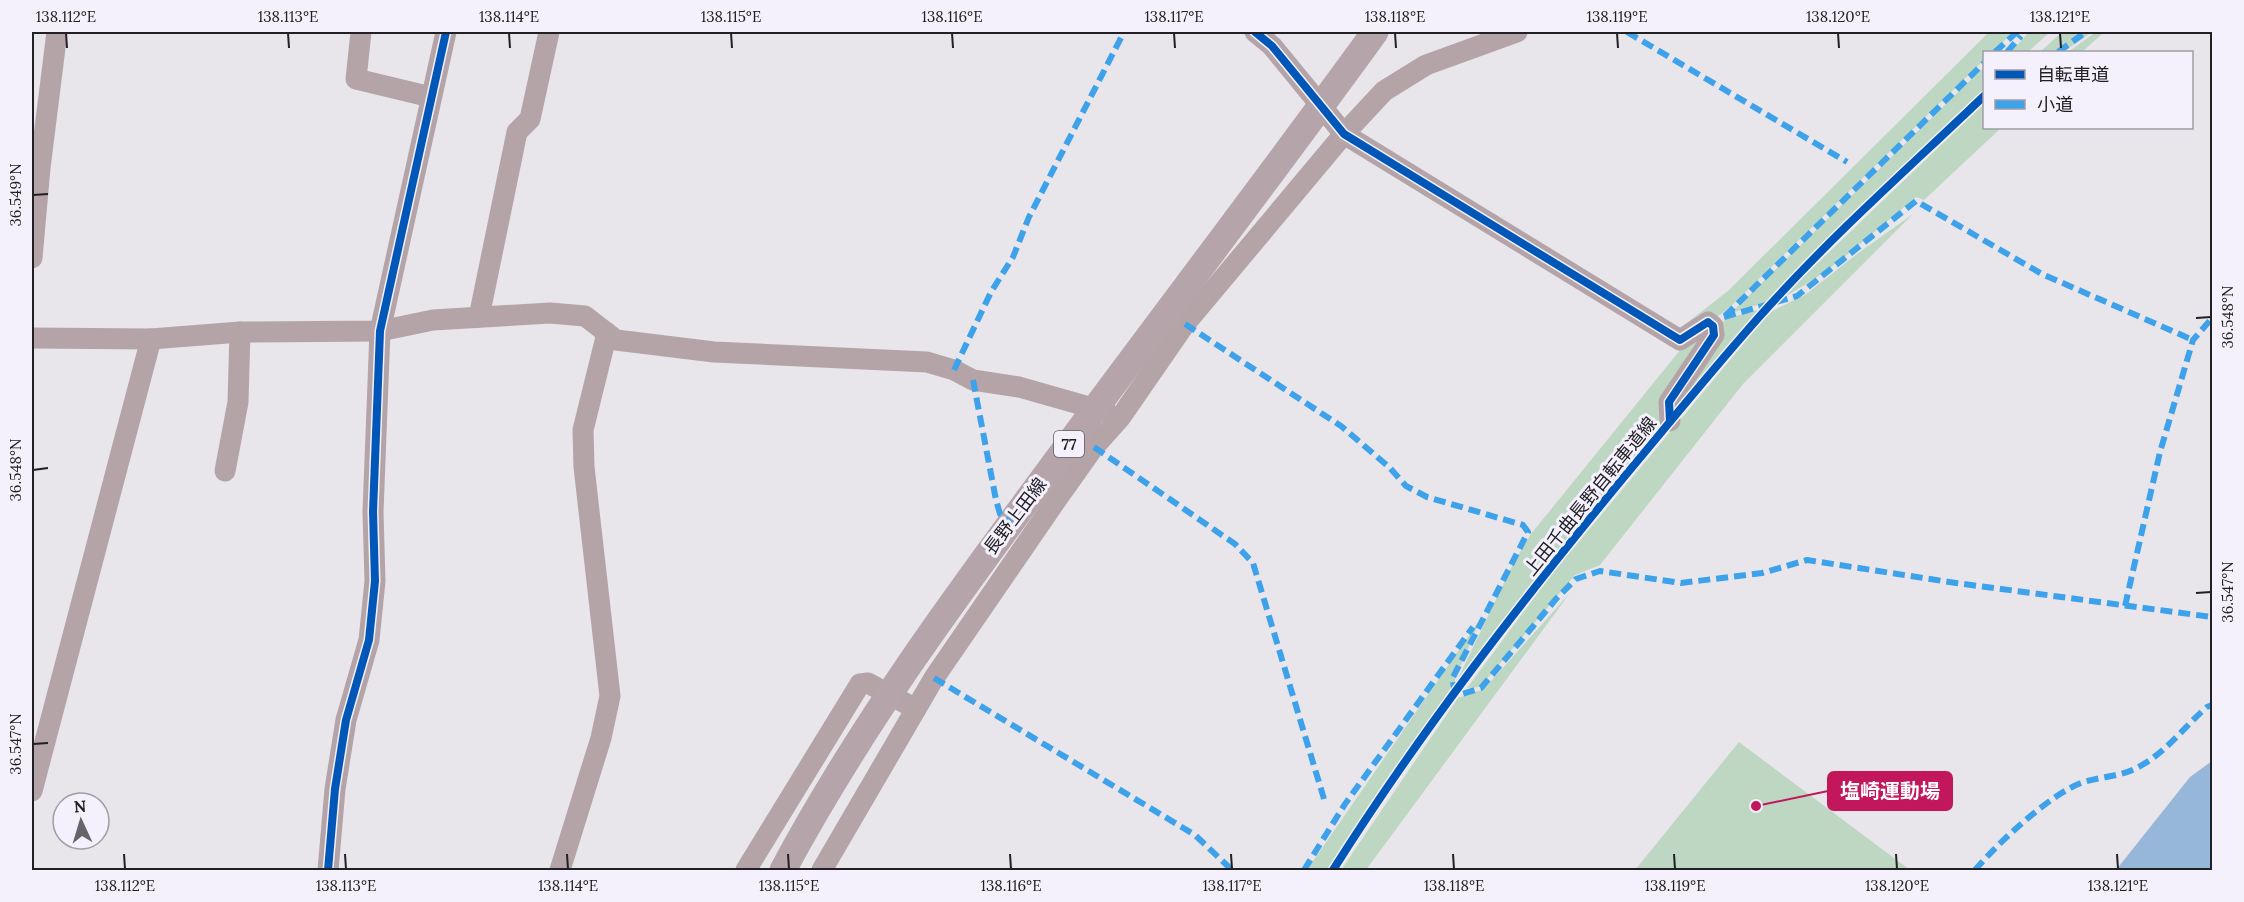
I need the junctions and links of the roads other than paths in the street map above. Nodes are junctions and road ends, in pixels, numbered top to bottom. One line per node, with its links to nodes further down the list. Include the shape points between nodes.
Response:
1 (57, 32): 11 (street)
2 (361, 32): 8 (street, via 356,79)
3 (446, 32): 8 (street)
4 (549, 32): 12 (street, via 530,119 517,132)
5 (1255, 32): 9 (street, via 1272,46)
6 (1375, 32): 9 (main road, 長野上田線 / 77)
7 (1517, 32): 10 (street, via 1426,65 1384,91)
8 (432, 97): 13 (street)
9 (1321, 107): 10 (street); 18 (main road, 長野上田線 / 77)
10 (1344, 134): 19 (street, via 1185,324); 20 (street, via 1680,339 1708,322 1713,326 1714,335 1669,402)
11 (32, 258)
12 (479, 317): 13 (street, via 433,320); 15 (street, via 550,313 585,316)
13 (380, 331): 14 (street); 27 (street, via 373,512 375,581 369,640 343,743)
14 (240, 332): 17 (street); 21 (street, via 237,402)
15 (608, 333): 18 (street, via 616,340 714,352 927,362 973,380 1019,387); 28 (street, via 584,430 584,467 610,696 602,738)
16 (32, 338): 17 (street)
17 (151, 339): 26 (street)
18 (1096, 407): 19 (street); 22 (main road, 長野上田線 / 77)
19 (1120, 418): 23 (street, via 1076,473)
20 (1670, 421)
21 (225, 471)
22 (995, 544): 23 (street); 24 (main road, 長野上田線 / 77)
23 (1017, 560): 25 (street)
24 (888, 694): 25 (street); 29 (street, via 868,683 860,684); 30 (main road, 長野上田線 / 77)
25 (916, 709): 31 (street)
26 (32, 790)
27 (328, 870)
28 (560, 870)
29 (746, 870)
30 (783, 870)
31 (822, 870)

